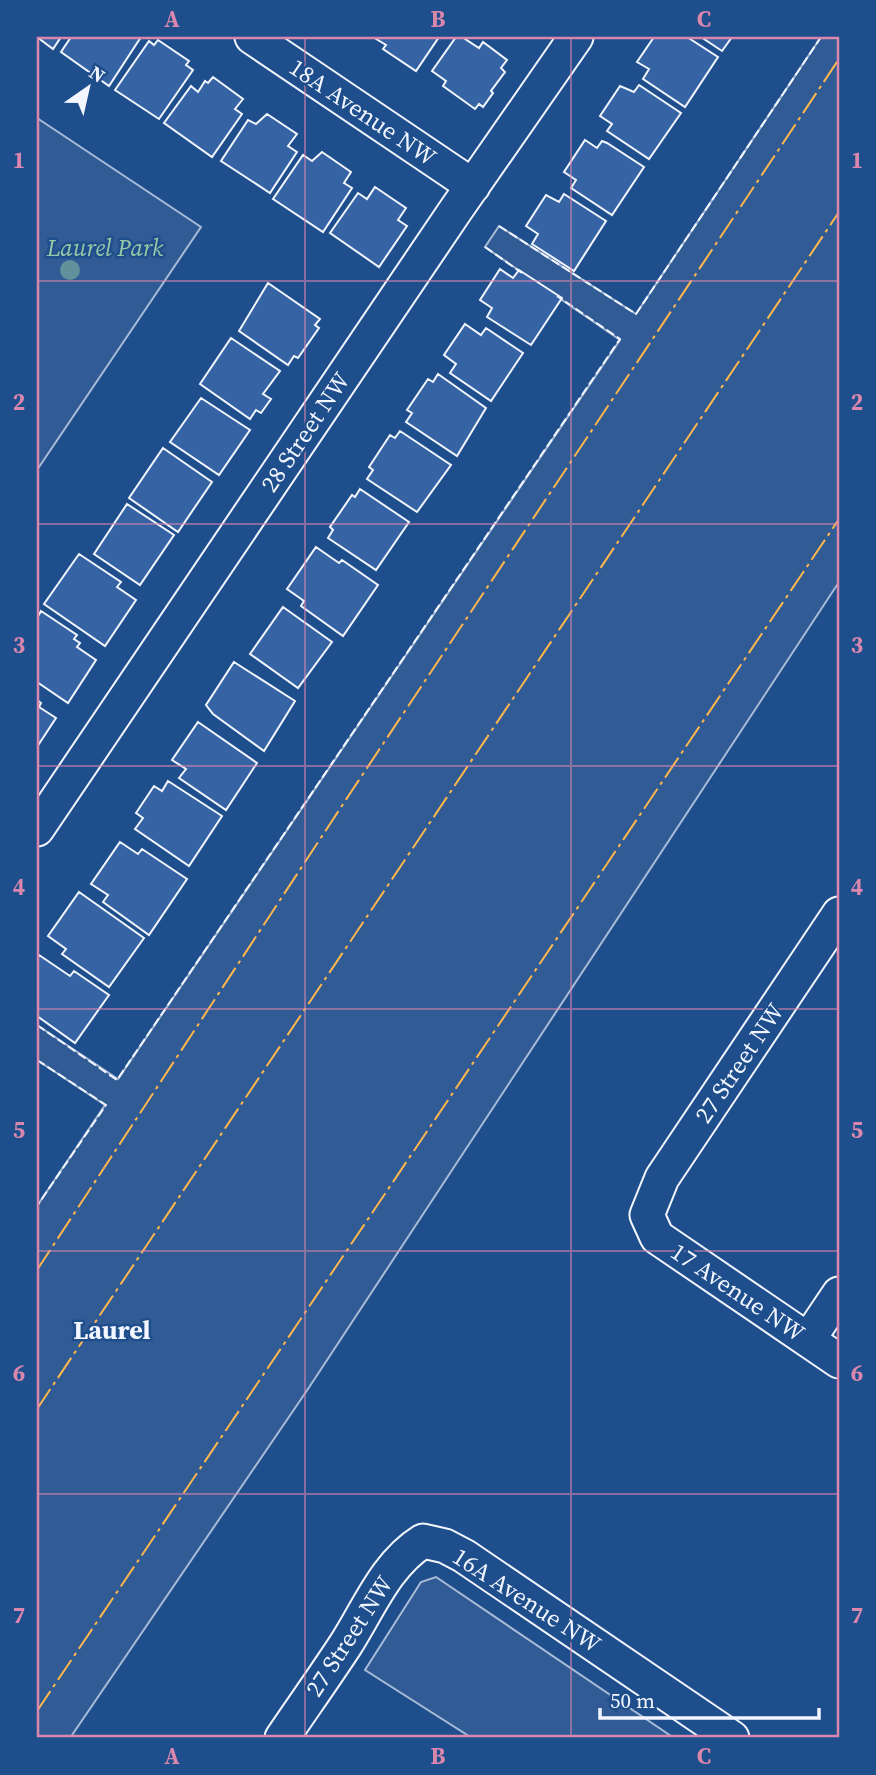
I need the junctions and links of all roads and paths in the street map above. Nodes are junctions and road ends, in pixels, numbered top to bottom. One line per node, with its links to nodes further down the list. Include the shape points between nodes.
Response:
1 (252, 37): 3 (street, 18A Avenue NW)
2 (576, 37): 3 (street, 28 Street NW)
3 (473, 186): 4 (street, 28 Street NW)
4 (37, 829)
5 (839, 915): 6 (street, 27 Street NW, via 662,1178)
6 (647, 1215): 8 (street, 17 Avenue NW, via 657,1237)
7 (839, 1294): 8 (street)
8 (808, 1340): 9 (street, 17 Avenue NW)
9 (839, 1361)
10 (423, 1541): 11 (street, 27 Street NW, via 393,1567); 12 (street, 16A Avenue NW, via 464,1556)
11 (282, 1738)
12 (732, 1738)

